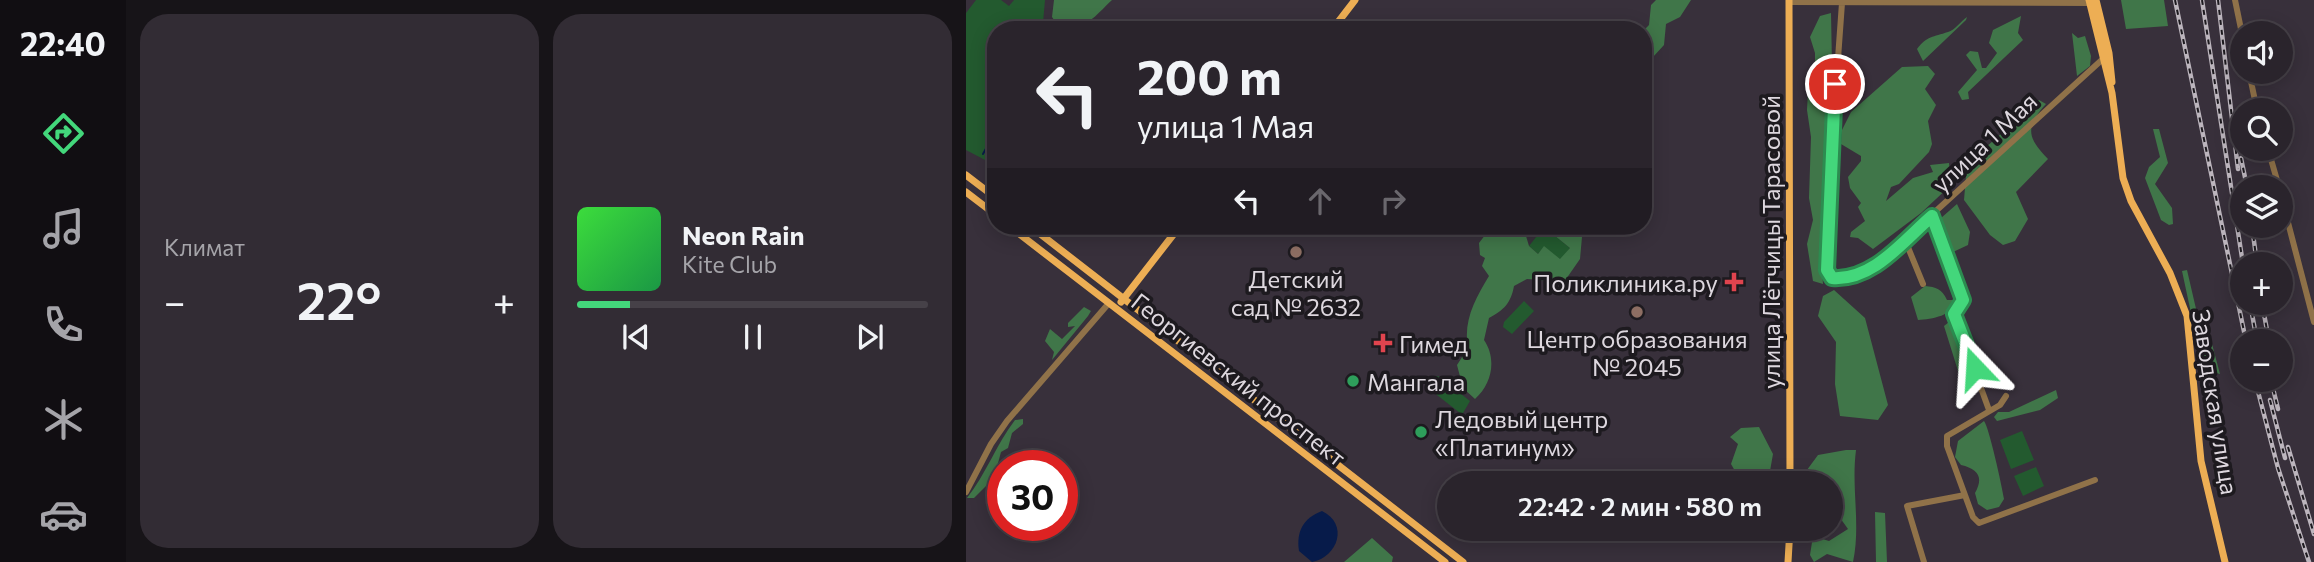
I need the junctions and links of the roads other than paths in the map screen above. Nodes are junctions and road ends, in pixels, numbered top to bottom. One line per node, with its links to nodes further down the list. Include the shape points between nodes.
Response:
1 (1355, 0): 6 (main road)
2 (2235, 0): 7 (street)
3 (1789, 1): 5 (street); 32 (main road, улица Лётчицы Тарасовой)
4 (2092, 1): 5 (street); 8 (main road, Заводская улица)
5 (1842, 3): 18 (street, улица 1 Мая, via 1826,262 1832,278 1870,271)
6 (1339, 21)
7 (2239, 21)
8 (2106, 56): 13 (street, улица 1 Мая); 41 (main road, Заводская улица, via 2123,178 2187,316 2201,461)
9 (966, 175): 11 (main road)
10 (966, 192): 12 (main road)
11 (987, 192)
12 (987, 208)
13 (1932, 216): 18 (street, улица 1 Мая); 29 (street, via 1963,300 1954,314)
14 (1021, 235): 20 (main road, Георгиевский проспект)
15 (1041, 235): 19 (main road, Георгиевский проспект)
16 (1173, 235): 22 (main road)
17 (2292, 238): 25 (street)
18 (1905, 240): 21 (street)
19 (1055, 246): 20 (street, via 1054,253); 22 (main road, Георгиевский проспект)
20 (1047, 255): 23 (main road, Георгиевский проспект)
21 (1923, 284)
22 (1124, 299): 24 (main road); 26 (main road, Георгиевский проспект)
23 (1109, 303): 24 (main road, Георгиевский проспект); 34 (street, via 1007,421)
24 (1116, 308): 27 (main road, Георгиевский проспект)
25 (2314, 322)
26 (1199, 358): 27 (street, via 1193,360); 30 (main road, Георгиевский проспект)
27 (1192, 367): 31 (main road, Георгиевский проспект)
28 (2006, 396): 29 (street)
29 (1989, 410): 35 (street, via 1947,436)
30 (1305, 439): 31 (street); 38 (main road, Георгиевский проспект)
31 (1297, 448): 37 (main road, Георгиевский проспект)
32 (1790, 471)
33 (2095, 480): 35 (street, via 1979,523)
34 (966, 492)
35 (1965, 495): 40 (street, via 1907,506)
36 (1789, 541): 39 (main road)
37 (1445, 562)
38 (1463, 562)
39 (1788, 562)
40 (1924, 562)
41 (2225, 562)

